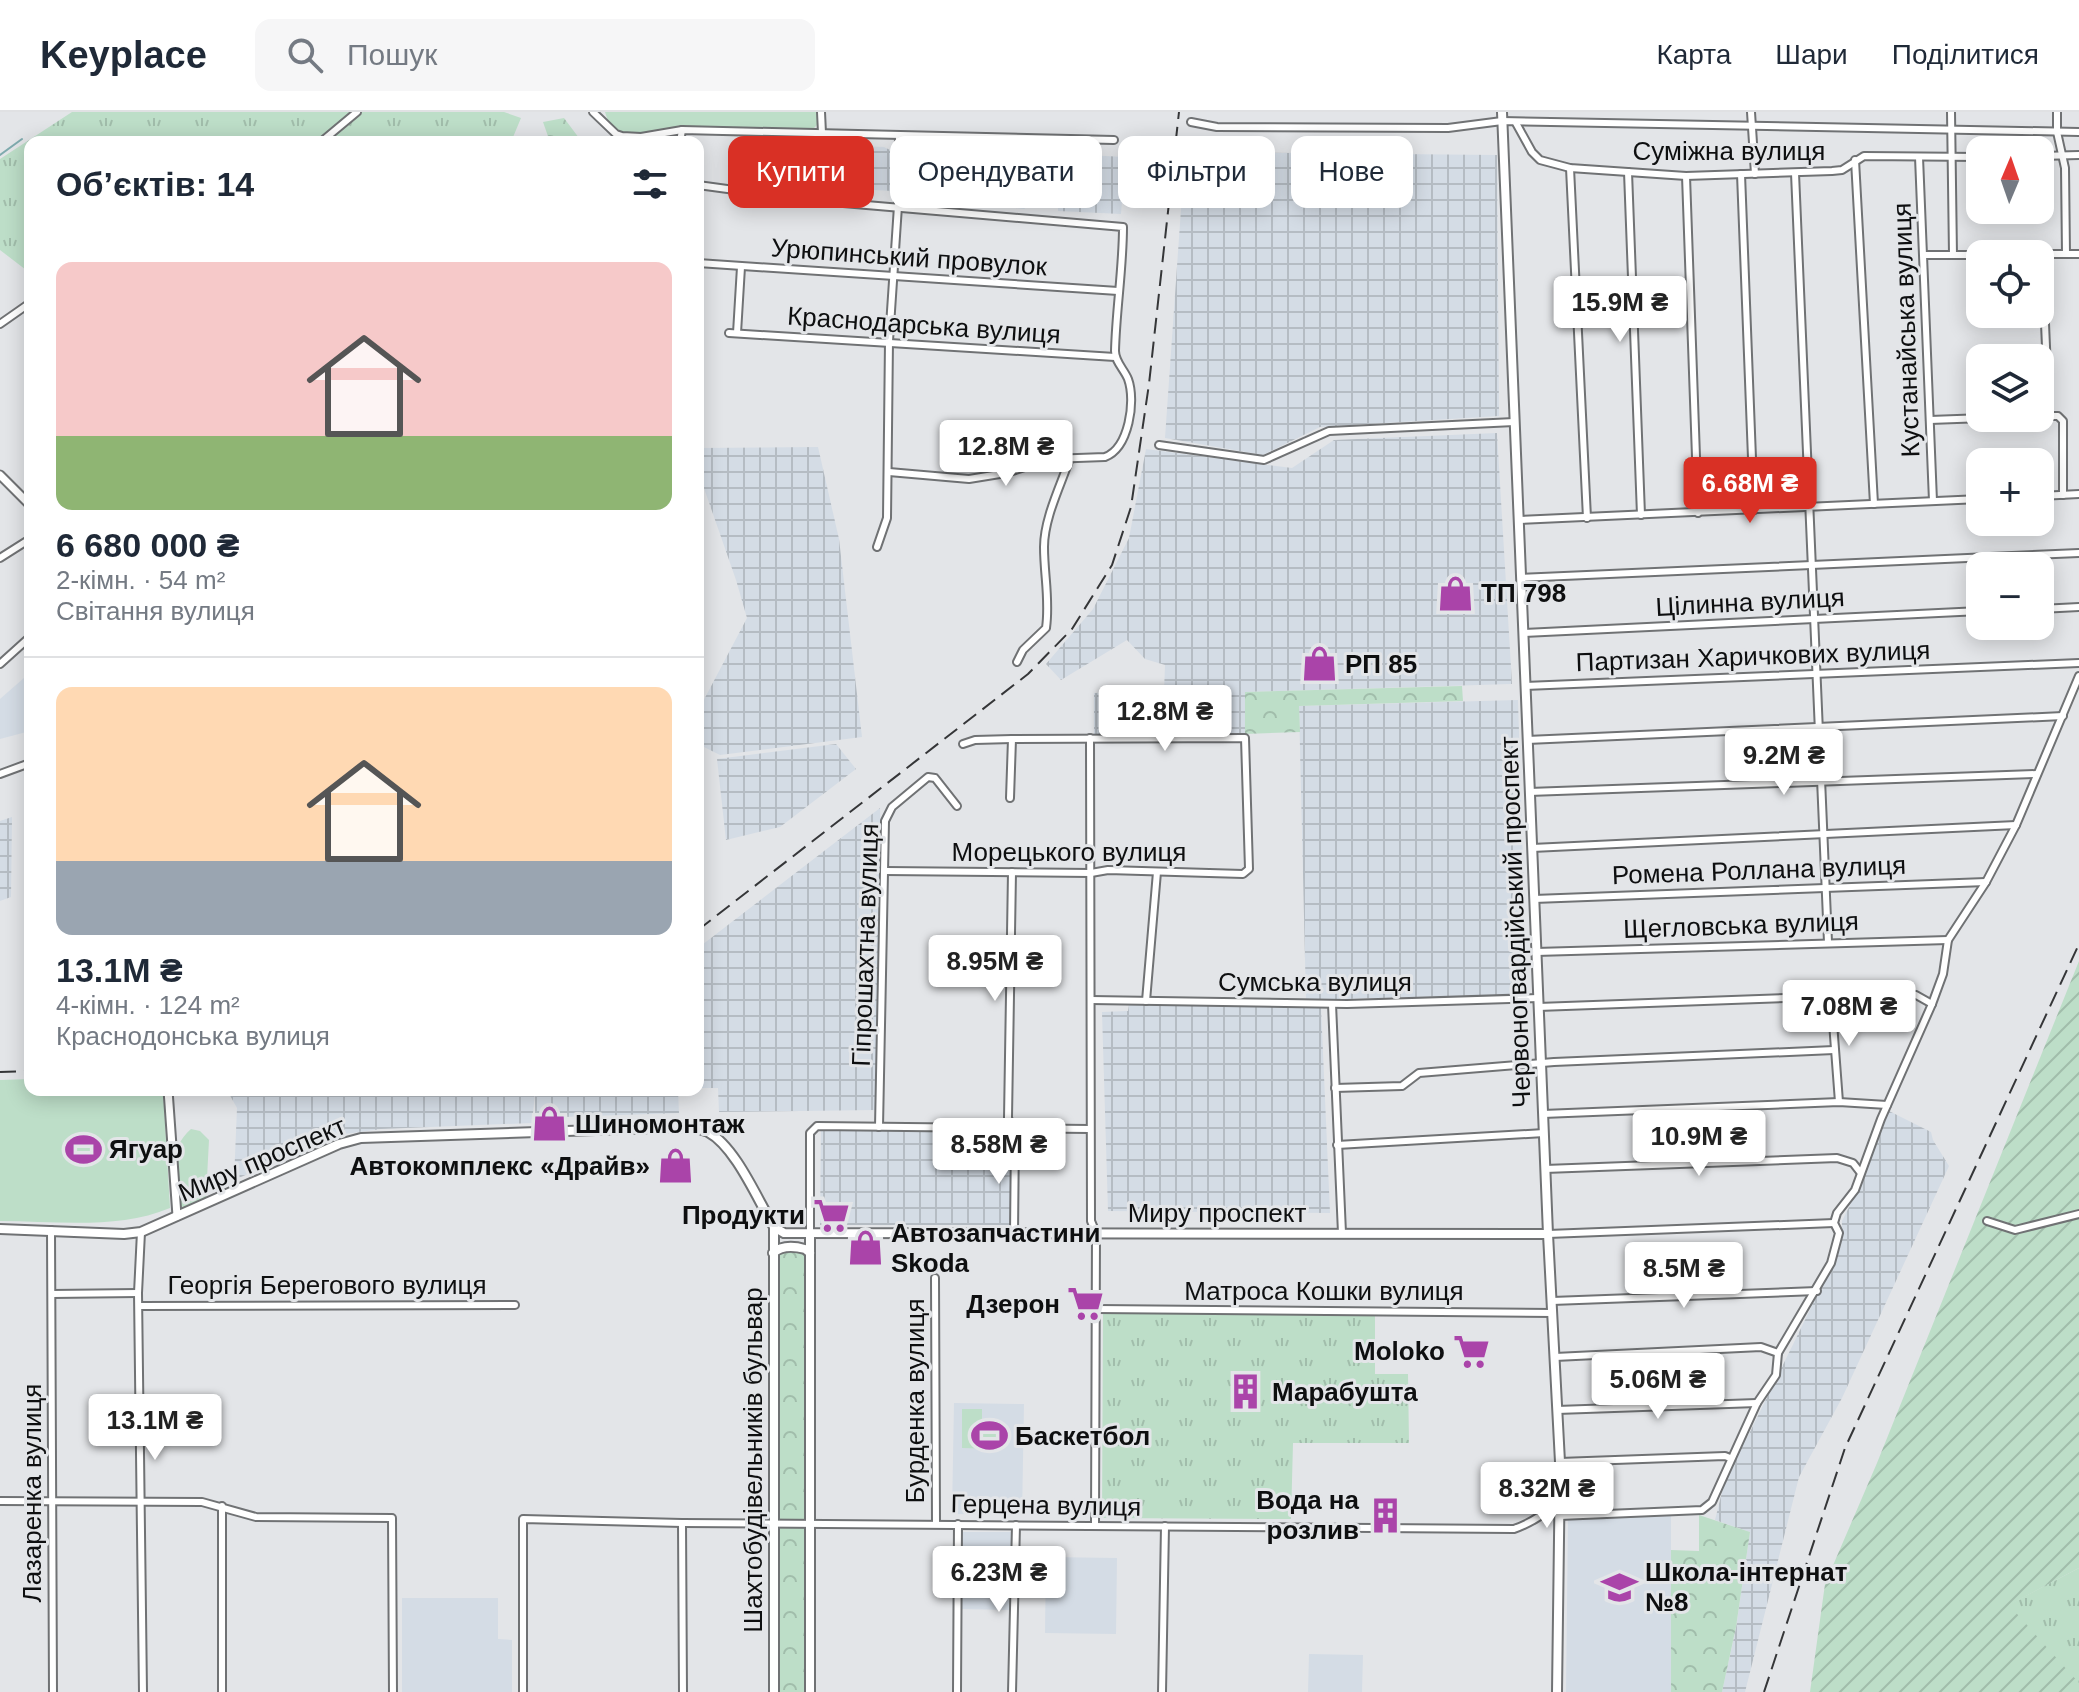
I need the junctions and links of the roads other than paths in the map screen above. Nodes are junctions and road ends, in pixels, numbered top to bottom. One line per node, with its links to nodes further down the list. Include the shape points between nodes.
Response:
1 (357, 112): 16 (street)
2 (593, 112): 17 (street)
3 (821, 112): 15 (street)
4 (1751, 112): 10 (street)
5 (1951, 112): 11 (street)
6 (2057, 112): 13 (street)
7 (1502, 116): 8 (street, via 1448,128 1217,127); 9 (street); 57 (main road, Червоногвардійський проспект)
8 (1191, 122)
9 (1516, 123): 10 (street); 30 (street, Суміжна вулиця, via 1540,160)
10 (1751, 127): 11 (street); 34 (street)
11 (1950, 129): 13 (street); 27 (street)
12 (682, 130): 15 (street); 18 (street); 19 (street)
13 (2057, 132): 14 (street); 25 (street)
14 (2079, 132)
15 (822, 133): 20 (street)
16 (328, 136)
17 (622, 136)
18 (647, 136)
19 (681, 136)
20 (899, 136)
21 (1102, 140): 22 (street)
22 (1114, 140)
23 (2079, 155): 25 (street)
24 (2054, 156): 25 (street)
25 (2061, 156): 41 (street)
26 (1919, 157): 27 (street, Суміжна вулиця); 29 (street, Суміжна вулиця); 43 (street, Кустанайська вулиця)
27 (1950, 157): 28 (street, Суміжна вулиця); 44 (street)
28 (1966, 157)
29 (1855, 160): 32 (street, Суміжна вулиця, via 1842,170); 68 (street)
30 (1570, 168): 31 (street, Суміжна вулиця); 73 (street)
31 (1628, 172): 35 (street, Суміжна вулиця); 72 (street)
32 (1795, 173): 34 (street, Суміжна вулиця); 69 (street)
33 (1741, 174): 34 (street, Суміжна вулиця); 35 (street, Суміжна вулиця); 70 (street)
34 (1755, 174)
35 (1686, 176): 71 (street)
36 (704, 186): 37 (street, via 770,197)
37 (890, 205)
38 (898, 208): 48 (street)
39 (920, 208): 49 (street, via 1121,226)
40 (2054, 254): 41 (street)
41 (2066, 254): 42 (street)
42 (2079, 254)
43 (1924, 255): 44 (street); 56 (street, Кустанайська вулиця)
44 (1953, 255): 45 (street)
45 (1966, 255)
46 (704, 264): 47 (street, Урюпинський провулок)
47 (741, 267): 48 (street, Урюпинський провулок); 52 (street, Краснодарська вулиця, via 733,333)
48 (893, 276): 49 (street, Урюпинський провулок); 52 (street)
49 (1118, 291): 53 (street)
50 (24, 307): 51 (street)
51 (0, 324)
52 (889, 341): 53 (street, Краснодарська вулиця); 60 (street)
53 (1115, 357): 59 (street, via 1131,393 1125,435 1105,457)
54 (2054, 416): 64 (street, via 2063,421)
55 (1966, 419): 56 (street)
56 (1930, 420): 67 (street, Кустанайська вулиця)
57 (1514, 422): 58 (street, via 1329,431 1264,460); 74 (main road, Червоногвардійський проспект)
58 (1159, 445)
59 (1070, 458): 60 (street, via 969,479); 87 (street, via 1044,545 1046,628)
60 (889, 472): 76 (street, via 887,518)
61 (0, 475): 65 (street)
62 (2079, 494): 64 (street)
63 (2054, 495): 64 (street)
64 (2063, 495)
65 (24, 499)
66 (1966, 500): 67 (street)
67 (1933, 501): 68 (street)
68 (1874, 504): 69 (street)
69 (1809, 508): 70 (street); 79 (street)
70 (1754, 510): 71 (street)
71 (1698, 513): 72 (street)
72 (1641, 515): 73 (street)
73 (1587, 518): 74 (street)
74 (1518, 520): 80 (main road, Червоногвардійський проспект)
75 (24, 543): 78 (street)
76 (877, 547)
77 (2079, 553): 79 (street)
78 (0, 558)
79 (1813, 565): 80 (street); 84 (street)
80 (1521, 578): 85 (main road, Червоногвардійський проспект)
81 (2079, 607): 82 (street)
82 (2054, 608)
83 (1966, 612): 84 (street, Цілинна вулиця)
84 (1814, 619): 85 (street, Цілинна вулиця); 90 (street)
85 (1523, 633): 92 (main road, Червоногвардійський проспект)
86 (24, 642): 89 (street)
87 (1017, 662)
88 (2079, 663): 90 (street, Партизан Харичкових вулиця)
89 (0, 664)
90 (1817, 673): 92 (street, Партизан Харичкових вулиця); 94 (street)
91 (2079, 676): 93 (street)
92 (1525, 686): 97 (main road, Червоногвардійський проспект)
93 (2063, 716): 94 (street); 101 (street)
94 (1819, 726): 97 (street); 102 (street)
95 (1090, 738): 96 (street); 111 (street, Морецького вулиця, via 1245,738 1249,869 1243,874); 112 (street)
96 (1012, 739): 98 (street); 104 (street)
97 (1527, 740): 103 (main road, Червоногвардійський проспект)
98 (963, 744)
99 (24, 765): 100 (street)
100 (0, 774)
101 (2037, 774): 102 (street); 106 (street)
102 (1822, 781): 103 (street); 107 (street)
103 (1529, 792): 108 (main road, Червоногвардійський проспект)
104 (1010, 798)
105 (957, 806): 109 (street, Гіпрошахтна вулиця, via 931,776 892,807 885,821)
106 (2016, 825): 107 (street); 113 (street)
107 (1824, 835): 108 (street); 114 (street)
108 (1532, 848): 115 (main road, Червоногвардійський проспект)
109 (885, 871): 110 (street, Морецького вулиця); 132 (street, Гіпрошахтна вулиця)
110 (1012, 872): 112 (street, Морецького вулиця); 133 (street)
111 (1157, 872): 112 (street, Морецького вулиця); 121 (street)
112 (1091, 873): 120 (street)
113 (1986, 882): 114 (street, Ромена Роллана вулиця); 116 (street)
114 (1827, 887): 115 (street, Ромена Роллана вулиця); 117 (street)
115 (1534, 899): 118 (main road, Червоногвардійський проспект)
116 (1948, 940): 117 (street, Щегловська вулиця); 124 (street)
117 (1828, 942): 118 (street, Щегловська вулиця)
118 (1536, 952): 122 (main road, Червоногвардійський проспект)
119 (1831, 996): 122 (street, Сумська вулиця); 124 (street, Сумська вулиця, via 1916,995); 125 (street)
120 (1091, 1000): 121 (street, Сумська вулиця); 134 (street)
121 (1146, 1001): 123 (street, Сумська вулиця)
122 (1538, 1003): 123 (street, Сумська вулиця); 126 (main road, Червоногвардійський проспект)
123 (1332, 1004): 127 (street)
124 (1932, 1004): 130 (street)
125 (1834, 1050): 126 (street); 129 (street)
126 (1541, 1065): 127 (street, via 1419,1073 1402,1086); 131 (main road, Червоногвардійський проспект)
127 (1335, 1088): 136 (street)
128 (168, 1096): 140 (street)
129 (1839, 1102): 130 (street); 131 (street)
130 (1887, 1105): 138 (street)
131 (1543, 1114): 135 (main road, Червоногвардійський проспект)
132 (879, 1127): 133 (street); 147 (street, via 812,1128)
133 (1012, 1129): 134 (street); 148 (street)
134 (1090, 1129): 149 (street, via 1091,1221)
135 (1544, 1133): 136 (street); 137 (main road, Червоногвардійський проспект)
136 (1337, 1145): 150 (street)
137 (1545, 1169): 138 (street, via 1837,1158 1853,1163); 151 (main road, Червоногвардійський проспект)
138 (1860, 1172): 142 (street)
139 (2079, 1214): 141 (street, via 2015,1230)
140 (177, 1216): 143 (main road, Миру проспект, via 361,1138 683,1127 710,1133 720,1142); 146 (main road, Миру проспект)
141 (1987, 1221)
142 (1834, 1223): 151 (street, Миру проспект); 155 (street, via 1837,1245)
143 (774, 1227): 147 (main road, Миру проспект, via 784,1233); 152 (main road, Шахтобудівельників бульвар)
144 (0, 1229): 145 (main road, Миру проспект)
145 (51, 1230): 146 (main road, Миру проспект); 157 (street, Лазаренка вулиця)
146 (141, 1232): 156 (street)
147 (810, 1233): 148 (main road, Миру проспект); 153 (main road)
148 (1014, 1233): 149 (main road, Миру проспект)
149 (1096, 1233): 150 (main road, Миру проспект); 161 (street)
150 (1342, 1233): 151 (main road, Миру проспект)
151 (1548, 1234): 158 (main road, Червоногвардійський проспект)
152 (773, 1253): 153 (main road, via 786,1247); 177 (main road, Шахтобудівельників бульвар)
153 (810, 1253): 176 (main road)
154 (935, 1278): 178 (street, Бурденка вулиця)
155 (1817, 1291): 158 (street); 163 (street)
156 (138, 1293): 157 (street); 160 (street)
157 (52, 1294): 171 (street, Лазаренка вулиця)
158 (1552, 1301): 162 (main road, Червоногвардійський проспект)
159 (515, 1305): 160 (street, Георгія Берегового вулиця)
160 (139, 1306): 172 (street)
161 (1096, 1309): 162 (street, Матроса Кошки вулиця); 181 (street)
162 (1553, 1313): 164 (main road, Червоногвардійський проспект)
163 (1778, 1353): 164 (street, via 1761,1347); 165 (street, via 1776,1375)
164 (1555, 1357): 166 (main road, Червоногвардійський проспект)
165 (1757, 1403): 166 (street); 167 (street)
166 (1557, 1410): 168 (main road, Червоногвардійський проспект)
167 (1730, 1458): 168 (street); 174 (street, via 1712,1502 1702,1510)
168 (1560, 1462): 169 (main road, Червоногвардійський проспект)
169 (1559, 1499): 174 (main road, Червоногвардійський проспект); 182 (street, Герцена вулиця, via 1531,1523 1514,1529)
170 (0, 1501): 171 (street)
171 (52, 1501): 172 (street); 183 (street, Лазаренка вулиця)
172 (141, 1501): 173 (street); 184 (street)
173 (222, 1506): 185 (street); 186 (street, via 256,1517 392,1518)
174 (1559, 1516): 194 (main road, Червоногвардійський проспект)
175 (682, 1523): 177 (street, Герцена вулиця); 187 (street, Герцена вулиця, via 523,1519); 188 (street)
176 (810, 1523): 177 (street, Герцена вулиця); 178 (street, Герцена вулиця); 190 (main road)
177 (773, 1524): 189 (main road, Шахтобудівельників бульвар)
178 (936, 1524): 179 (street, Герцена вулиця)
179 (958, 1524): 180 (street, Герцена вулиця); 191 (street, Бурденка вулиця)
180 (1016, 1525): 181 (street, Герцена вулиця); 192 (street)
181 (1095, 1525): 182 (street, Герцена вулиця)
182 (1165, 1526): 193 (street)
183 (53, 1692)
184 (143, 1692)
185 (222, 1692)
186 (393, 1692)
187 (523, 1692)
188 (683, 1692)
189 (774, 1692)
190 (810, 1692)
191 (957, 1692)
192 (1012, 1692)
193 (1162, 1692)
194 (1557, 1692)

